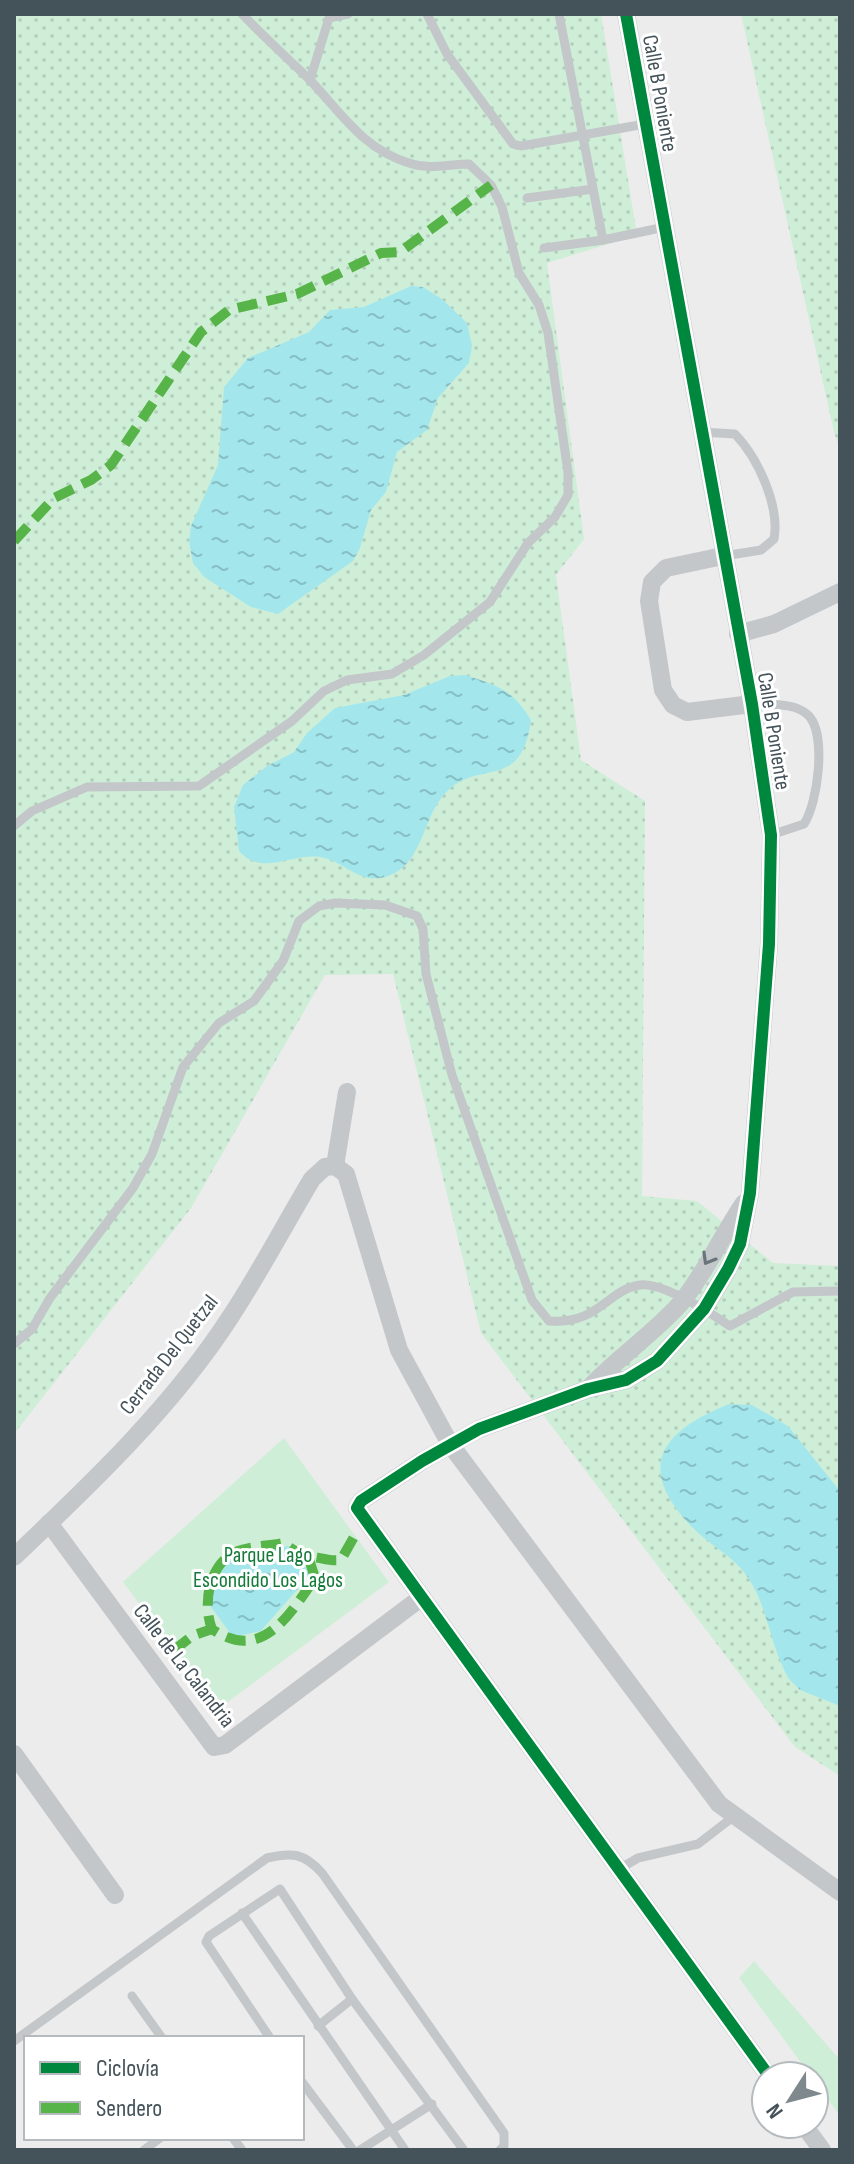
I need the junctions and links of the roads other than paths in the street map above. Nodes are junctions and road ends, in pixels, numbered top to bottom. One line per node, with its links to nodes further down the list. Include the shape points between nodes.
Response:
1 (242, 14): 6 (lane)
2 (348, 14): 6 (lane, via 329,18)
3 (427, 14): 8 (lane, via 447,54 513,144)
4 (559, 14): 8 (lane)
5 (626, 14): 7 (street, Calle B Poniente)
6 (310, 80): 19 (lane, via 356,134 376,148 430,168 469,164 491,185 519,273 539,305 548,333 568,495 555,517 528,543 490,602 424,655 392,674 347,680 324,691 292,721 199,786 87,787 32,811)
7 (645, 124): 8 (lane); 11 (street, Calle B Poniente)
8 (584, 135): 9 (lane)
9 (593, 189): 10 (lane); 12 (lane)
10 (527, 198)
11 (665, 227): 12 (lane); 14 (street, Calle B Poniente)
12 (603, 240): 13 (lane)
13 (544, 248)
14 (701, 432): 15 (street, Calle B Poniente); 15 (lane, via 735,434 751,451 777,524 774,539 761,550)
15 (723, 556): 17 (street, Calle B Poniente); 18 (street, via 666,568 652,582 649,601 663,690 673,705 687,712)
16 (840, 592): 17 (street, via 774,624)
17 (738, 634): 18 (street, Calle B Poniente)
18 (752, 704): 20 (street, Calle B Poniente); 20 (lane, via 800,709 818,731 815,804 804,824)
19 (14, 826)
20 (771, 835): 23 (street, Calle B Poniente, via 769,944)
21 (347, 1092): 22 (street)
22 (335, 1166): 29 (street, via 346,1174 399,1350); 30 (street, Cerrada Del Quetzal, via 325,1167 312,1179 231,1317 190,1371)
23 (750, 1193): 25 (street, Calle B Poniente, one-way to 25); 26 (street, Calle B Poniente, via 740,1244)
24 (840, 1291): 26 (lane, via 793,1292 730,1326)
25 (683, 1300): 26 (lane); 27 (lane, via 653,1285 638,1285 592,1313 567,1323 549,1321 532,1300 452,1075 417,916 385,905 335,903 319,906 299,921 283,961 254,1001 219,1023 183,1067 152,1154 133,1188 32,1329); 28 (street, Calle B Poniente)
26 (704, 1309): 28 (street, Calle B Poniente, via 657,1361 626,1380)
27 (14, 1344)
28 (588, 1389): 29 (street)
29 (450, 1444): 32 (street, via 357,1505); 34 (street)
30 (49, 1523): 31 (street, Cerrada Del Quetzal); 32 (street, Calle de La Calandria, via 214,1747 225,1745)
31 (14, 1557)
32 (422, 1597): 35 (street)
33 (14, 1754): 37 (street)
34 (733, 1817): 35 (lane, via 698,1844 638,1858); 36 (street)
35 (619, 1869): 45 (street)
36 (840, 1892)
37 (115, 1895)
38 (242, 1913): 40 (lane, via 280,1889); 41 (lane); 43 (lane, via 206,1942)
39 (132, 1996): 42 (lane)
40 (352, 1999): 41 (lane); 47 (lane)
41 (318, 2026): 48 (lane)
42 (161, 2036)
43 (269, 2036)
44 (14, 2041): 53 (lane, via 267,1858 291,1853 309,1859 322,1873 368,1938 504,2133)
45 (757, 2060)
46 (304, 2085): 49 (lane)
47 (432, 2104): 48 (lane); 52 (lane)
48 (392, 2129): 50 (lane); 51 (lane)
49 (353, 2150)
50 (360, 2150)
51 (405, 2150)
52 (462, 2150)
53 (500, 2150)

